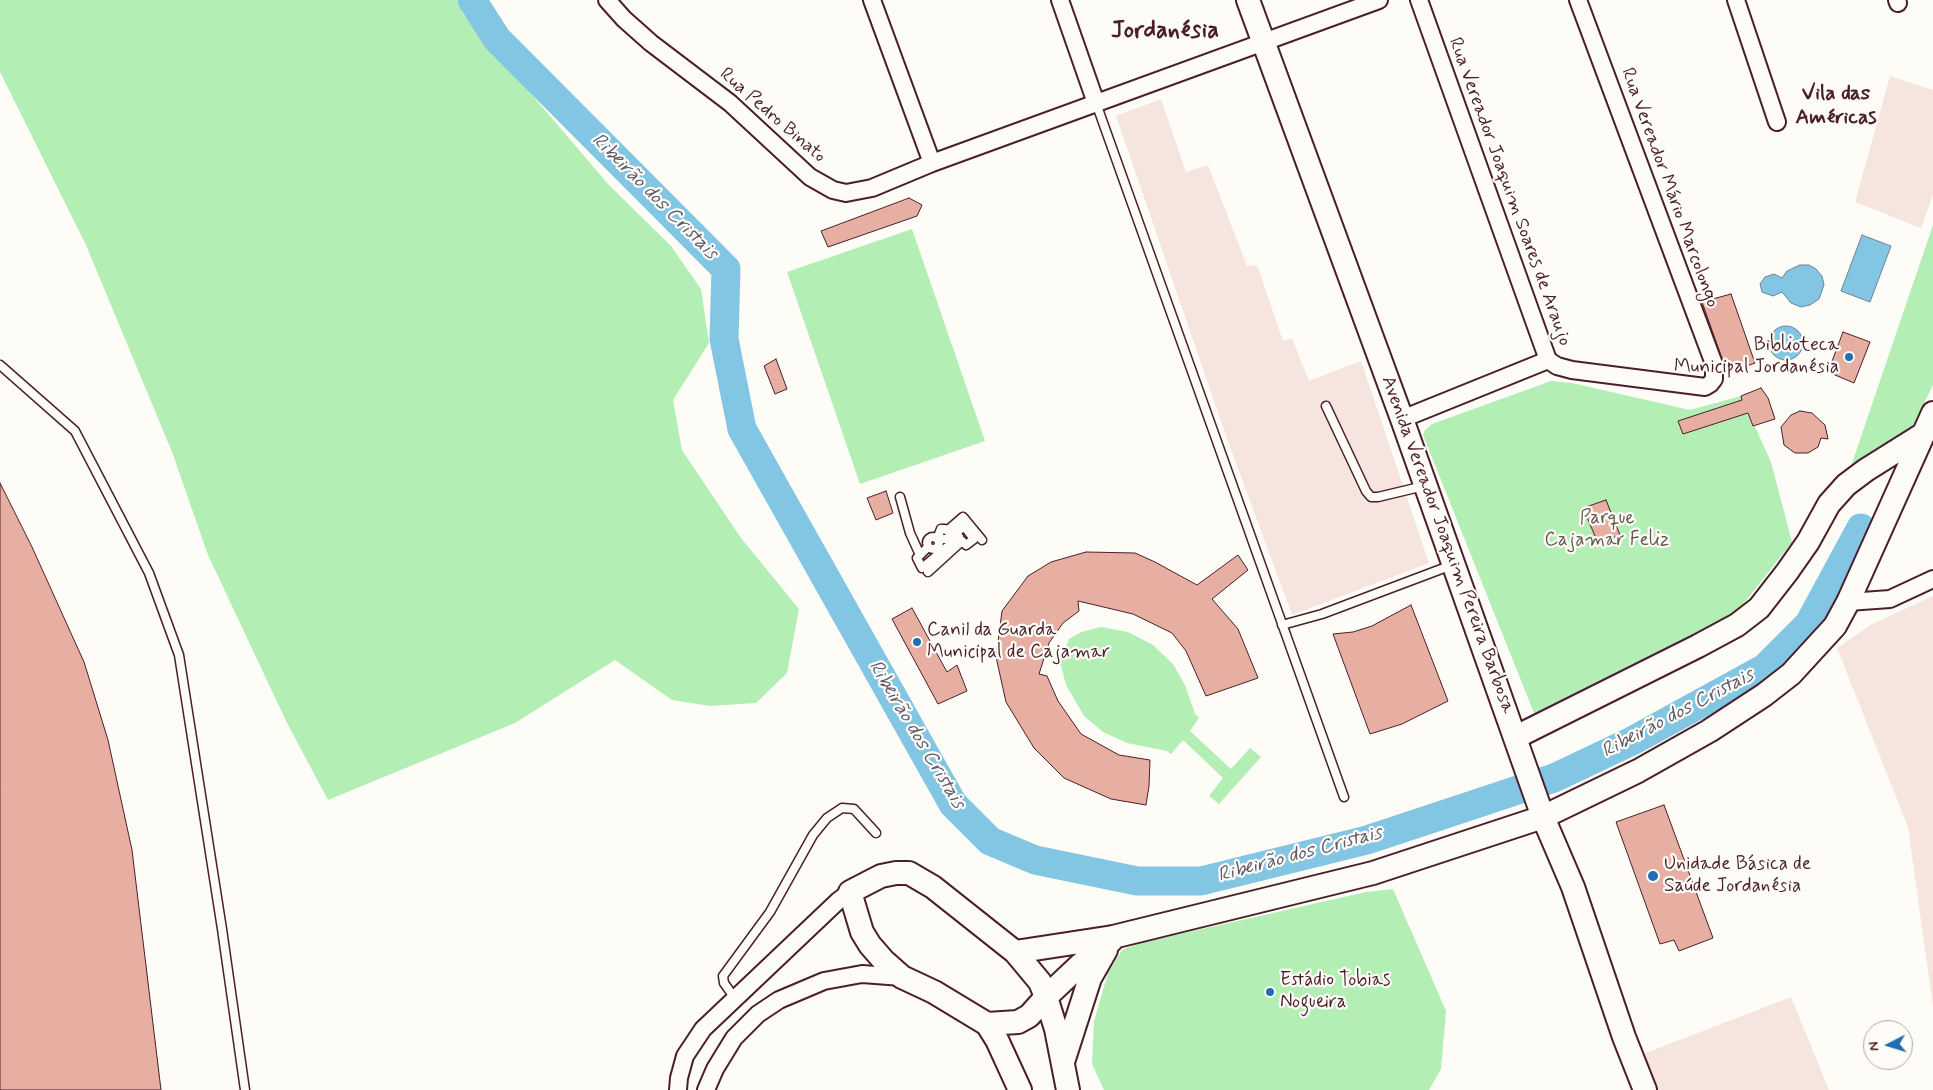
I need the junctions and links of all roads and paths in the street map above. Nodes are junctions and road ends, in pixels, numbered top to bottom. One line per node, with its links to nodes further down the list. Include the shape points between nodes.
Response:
1 (607, 0): 12 (street, Rua Pedro Binato, via 651,44 730,103 822,185 840,192 859,191)
2 (872, 0): 12 (street)
3 (1060, 0): 10 (street)
4 (1248, 0): 9 (street, Avenida Vereador Joaquim Pereira Barbosa)
5 (1379, 0): 9 (street, Rua Pedro Binato)
6 (1419, 0): 13 (street, Rua Vereador Joaquim Soares de Araujo)
7 (1578, 0): 15 (street, Rua Vereador Mário Marcolongo, via 1714,364 1714,379)
8 (1736, 0): 11 (street)
9 (1264, 43): 10 (street, Rua Pedro Binato); 17 (street, Avenida Vereador Joaquim Pereira Barbosa)
10 (1096, 103): 12 (street, Rua Pedro Binato); 27 (lane)
11 (1778, 122)
12 (932, 162)
13 (1548, 360): 15 (street, Rua Vereador Joaquim Soares de Araujo, via 1572,370); 17 (street)
14 (0, 365): 40 (lane, via 75,431 150,573 178,655)
15 (1705, 387)
16 (1326, 406): 19 (lane, via 1371,496 1386,496)
17 (1402, 419): 19 (street, Avenida Vereador Joaquim Pereira Barbosa)
18 (1929, 423): 26 (street); 28 (street, via 1846,485 1829,504 1808,542 1759,608 1698,646)
19 (1426, 486): 23 (street, Avenida Vereador Joaquim Pereira Barbosa)
20 (900, 497): 22 (lane)
21 (982, 540): 22 (lane, via 963,518 948,530 947,539 937,540 938,547 928,547)
22 (920, 555): 24 (lane, via 916,558 922,568 959,537 956,533 964,526 974,539 966,545 962,541)
23 (1454, 564): 27 (lane, via 1322,614); 28 (street, Avenida Vereador Joaquim Pereira Barbosa)
24 (928, 572)
25 (1933, 579): 26 (street, via 1890,598)
26 (1848, 602): 30 (street, via 1825,638 1791,674 1764,696 1638,771)
27 (1282, 625): 29 (lane)
28 (1516, 737): 30 (street, Avenida Vereador Joaquim Pereira Barbosa)
29 (1344, 797)
30 (1542, 813): 33 (street, via 1373,872); 45 (street, Avenida Vereador Joaquim Pereira Barbosa, via 1573,887)
31 (876, 832): 36 (lane, via 854,809 842,808 827,818 813,835 770,912 723,976)
32 (850, 892): 34 (street, via 881,876 909,873 933,887); 35 (street, via 862,932 884,961); 36 (street)
33 (1112, 939): 34 (street); 37 (street); 39 (street, via 1090,978)
34 (1015, 952): 37 (street, via 1040,982)
35 (902, 977): 38 (street); 42 (street, via 862,974 824,981 779,1000 758,1014 734,1038)
36 (734, 997): 41 (street, via 703,1029 685,1056)
37 (1046, 997): 38 (street, via 1029,1016 1018,1022); 39 (street, via 1056,1029)
38 (987, 1024): 43 (street)
39 (1062, 1066): 44 (street)
40 (245, 1090)
41 (678, 1090)
42 (706, 1090)
43 (1020, 1090)
44 (1068, 1090)
45 (1645, 1090)

